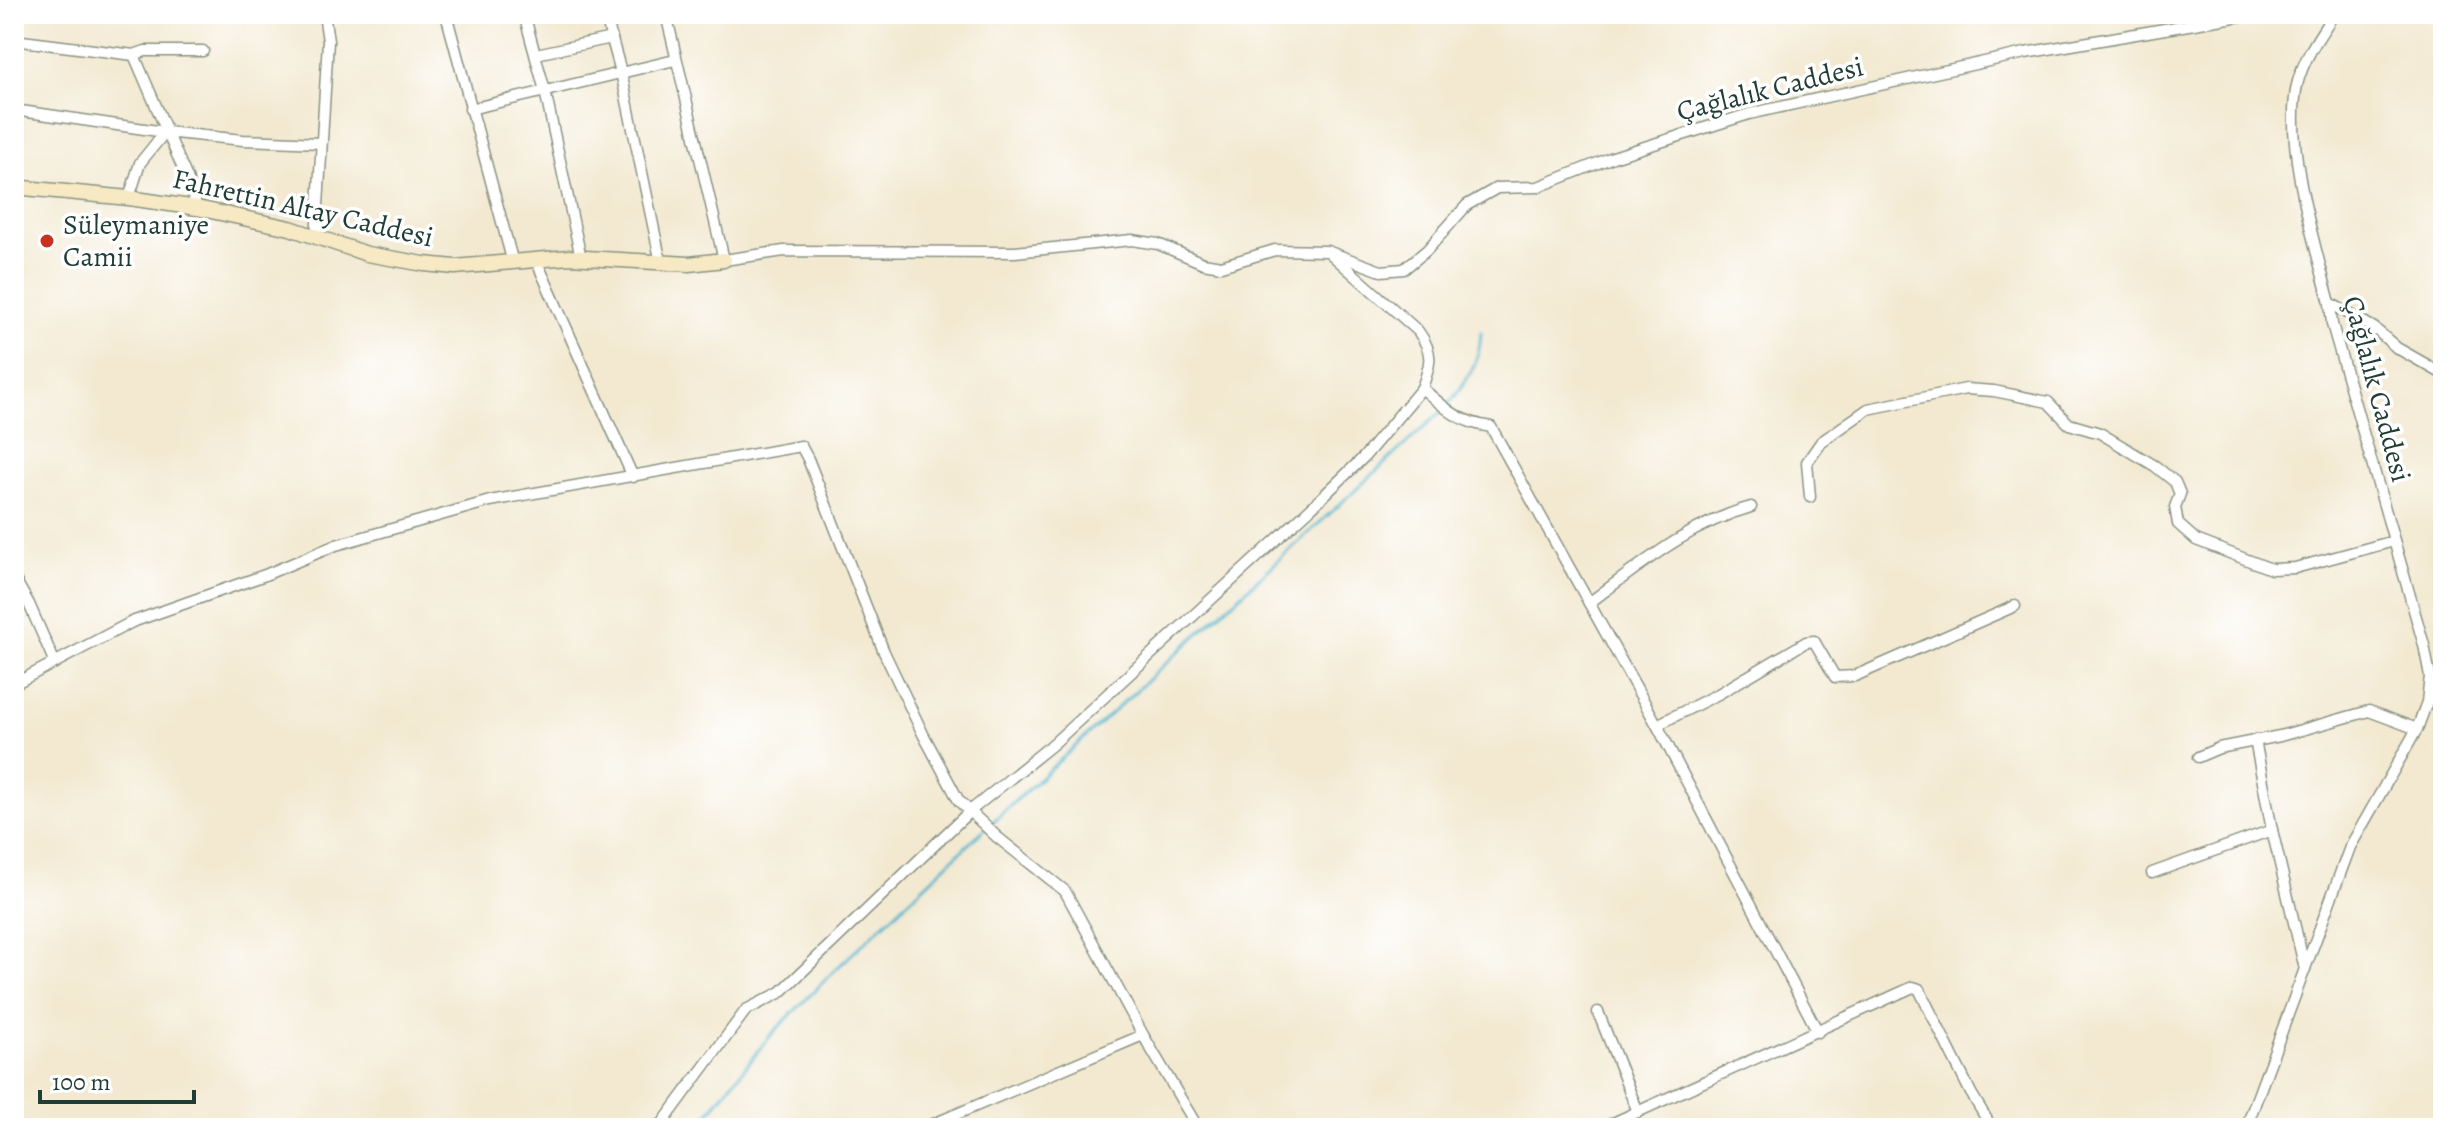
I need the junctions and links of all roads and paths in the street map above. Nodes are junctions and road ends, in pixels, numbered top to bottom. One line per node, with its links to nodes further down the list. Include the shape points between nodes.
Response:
1 (324, 14): 19 (street, via 328,41)
2 (446, 14): 16 (street)
3 (524, 14): 11 (street)
4 (605, 14): 8 (street)
5 (666, 14): 13 (street)
6 (2252, 14): 25 (street, Çağlalık Caddesi, via 2025,53 1749,114 1538,187 1497,188 1467,205 1404,269 1381,271)
7 (2334, 14): 31 (street, Çağlalık Caddesi, via 2297,83 2294,117 2296,153)
8 (612, 38): 11 (street); 14 (street)
9 (14, 40): 12 (street)
10 (203, 51): 12 (street)
11 (536, 54): 15 (street)
12 (134, 55): 18 (street)
13 (675, 60): 14 (street); 28 (street)
14 (621, 72): 15 (street); 30 (street)
15 (545, 91): 16 (street); 26 (street)
16 (470, 109): 29 (street)
17 (14, 110): 18 (street)
18 (165, 132): 19 (street); 22 (street, via 140,163); 23 (street)
19 (321, 143): 24 (street)
20 (14, 162): 21 (street)
21 (17, 188): 22 (street, Fahrettin Altay Caddesi)
22 (129, 198): 23 (street, Fahrettin Altay Caddesi)
23 (197, 208): 24 (street, Fahrettin Altay Caddesi)
24 (316, 238): 29 (street, Fahrettin Altay Caddesi, via 424,264)
25 (1327, 251): 28 (street, via 1275,250 1221,266 1132,240 1015,252 784,251); 33 (street, via 1418,331 1431,363)
26 (581, 258): 27 (street, Fahrettin Altay Caddesi); 30 (street, Fahrettin Altay Caddesi)
27 (536, 260): 29 (street, Fahrettin Altay Caddesi); 34 (street)
28 (724, 260): 30 (street, Fahrettin Altay Caddesi)
29 (513, 263)
30 (661, 263)
31 (2330, 303): 32 (street); 37 (street, Çağlalık Caddesi)
32 (2443, 374)
33 (1422, 388): 39 (street, via 1457,418 1491,427); 47 (street, via 1364,457 1312,507)
34 (633, 477): 41 (street, via 490,501 336,545 132,622); 47 (street, via 801,446 884,652 959,801)
35 (1810, 497): 37 (street, via 1807,462 1821,442 1868,409 1966,389 1994,391 2048,402 2069,424 2100,433 2155,466 2175,482 2180,494 2175,507 2178,524 2223,553 2271,569 2295,568)
36 (1751, 507): 39 (street, via 1699,527)
37 (2394, 541): 44 (street, Çağlalık Caddesi, via 2430,676)
38 (14, 578): 41 (street)
39 (1589, 603): 43 (street)
40 (2015, 606): 43 (street, via 1855,676 1835,677 1814,641 1806,642)
41 (55, 663): 42 (street)
42 (14, 684)
43 (1657, 725): 52 (street)
44 (2417, 729): 45 (street, via 2369,711); 50 (street, Çağlalık Caddesi, via 2350,847)
45 (2255, 740): 46 (street); 48 (street)
46 (2198, 757)
47 (973, 814): 53 (street, via 1065,891); 55 (street, via 781,992 746,1010)
48 (2272, 830): 49 (street); 50 (street)
49 (2152, 873)
50 (2305, 969): 60 (street, Çağlalık Caddesi)
51 (1598, 1012): 54 (street)
52 (1818, 1032): 54 (street); 59 (street, via 1905,990 1919,989)
53 (1143, 1035): 56 (street); 57 (street)
54 (1638, 1112): 58 (street)
55 (659, 1128)
56 (924, 1128)
57 (1198, 1128)
58 (1602, 1128)
59 (1992, 1128)
60 (2246, 1128)

